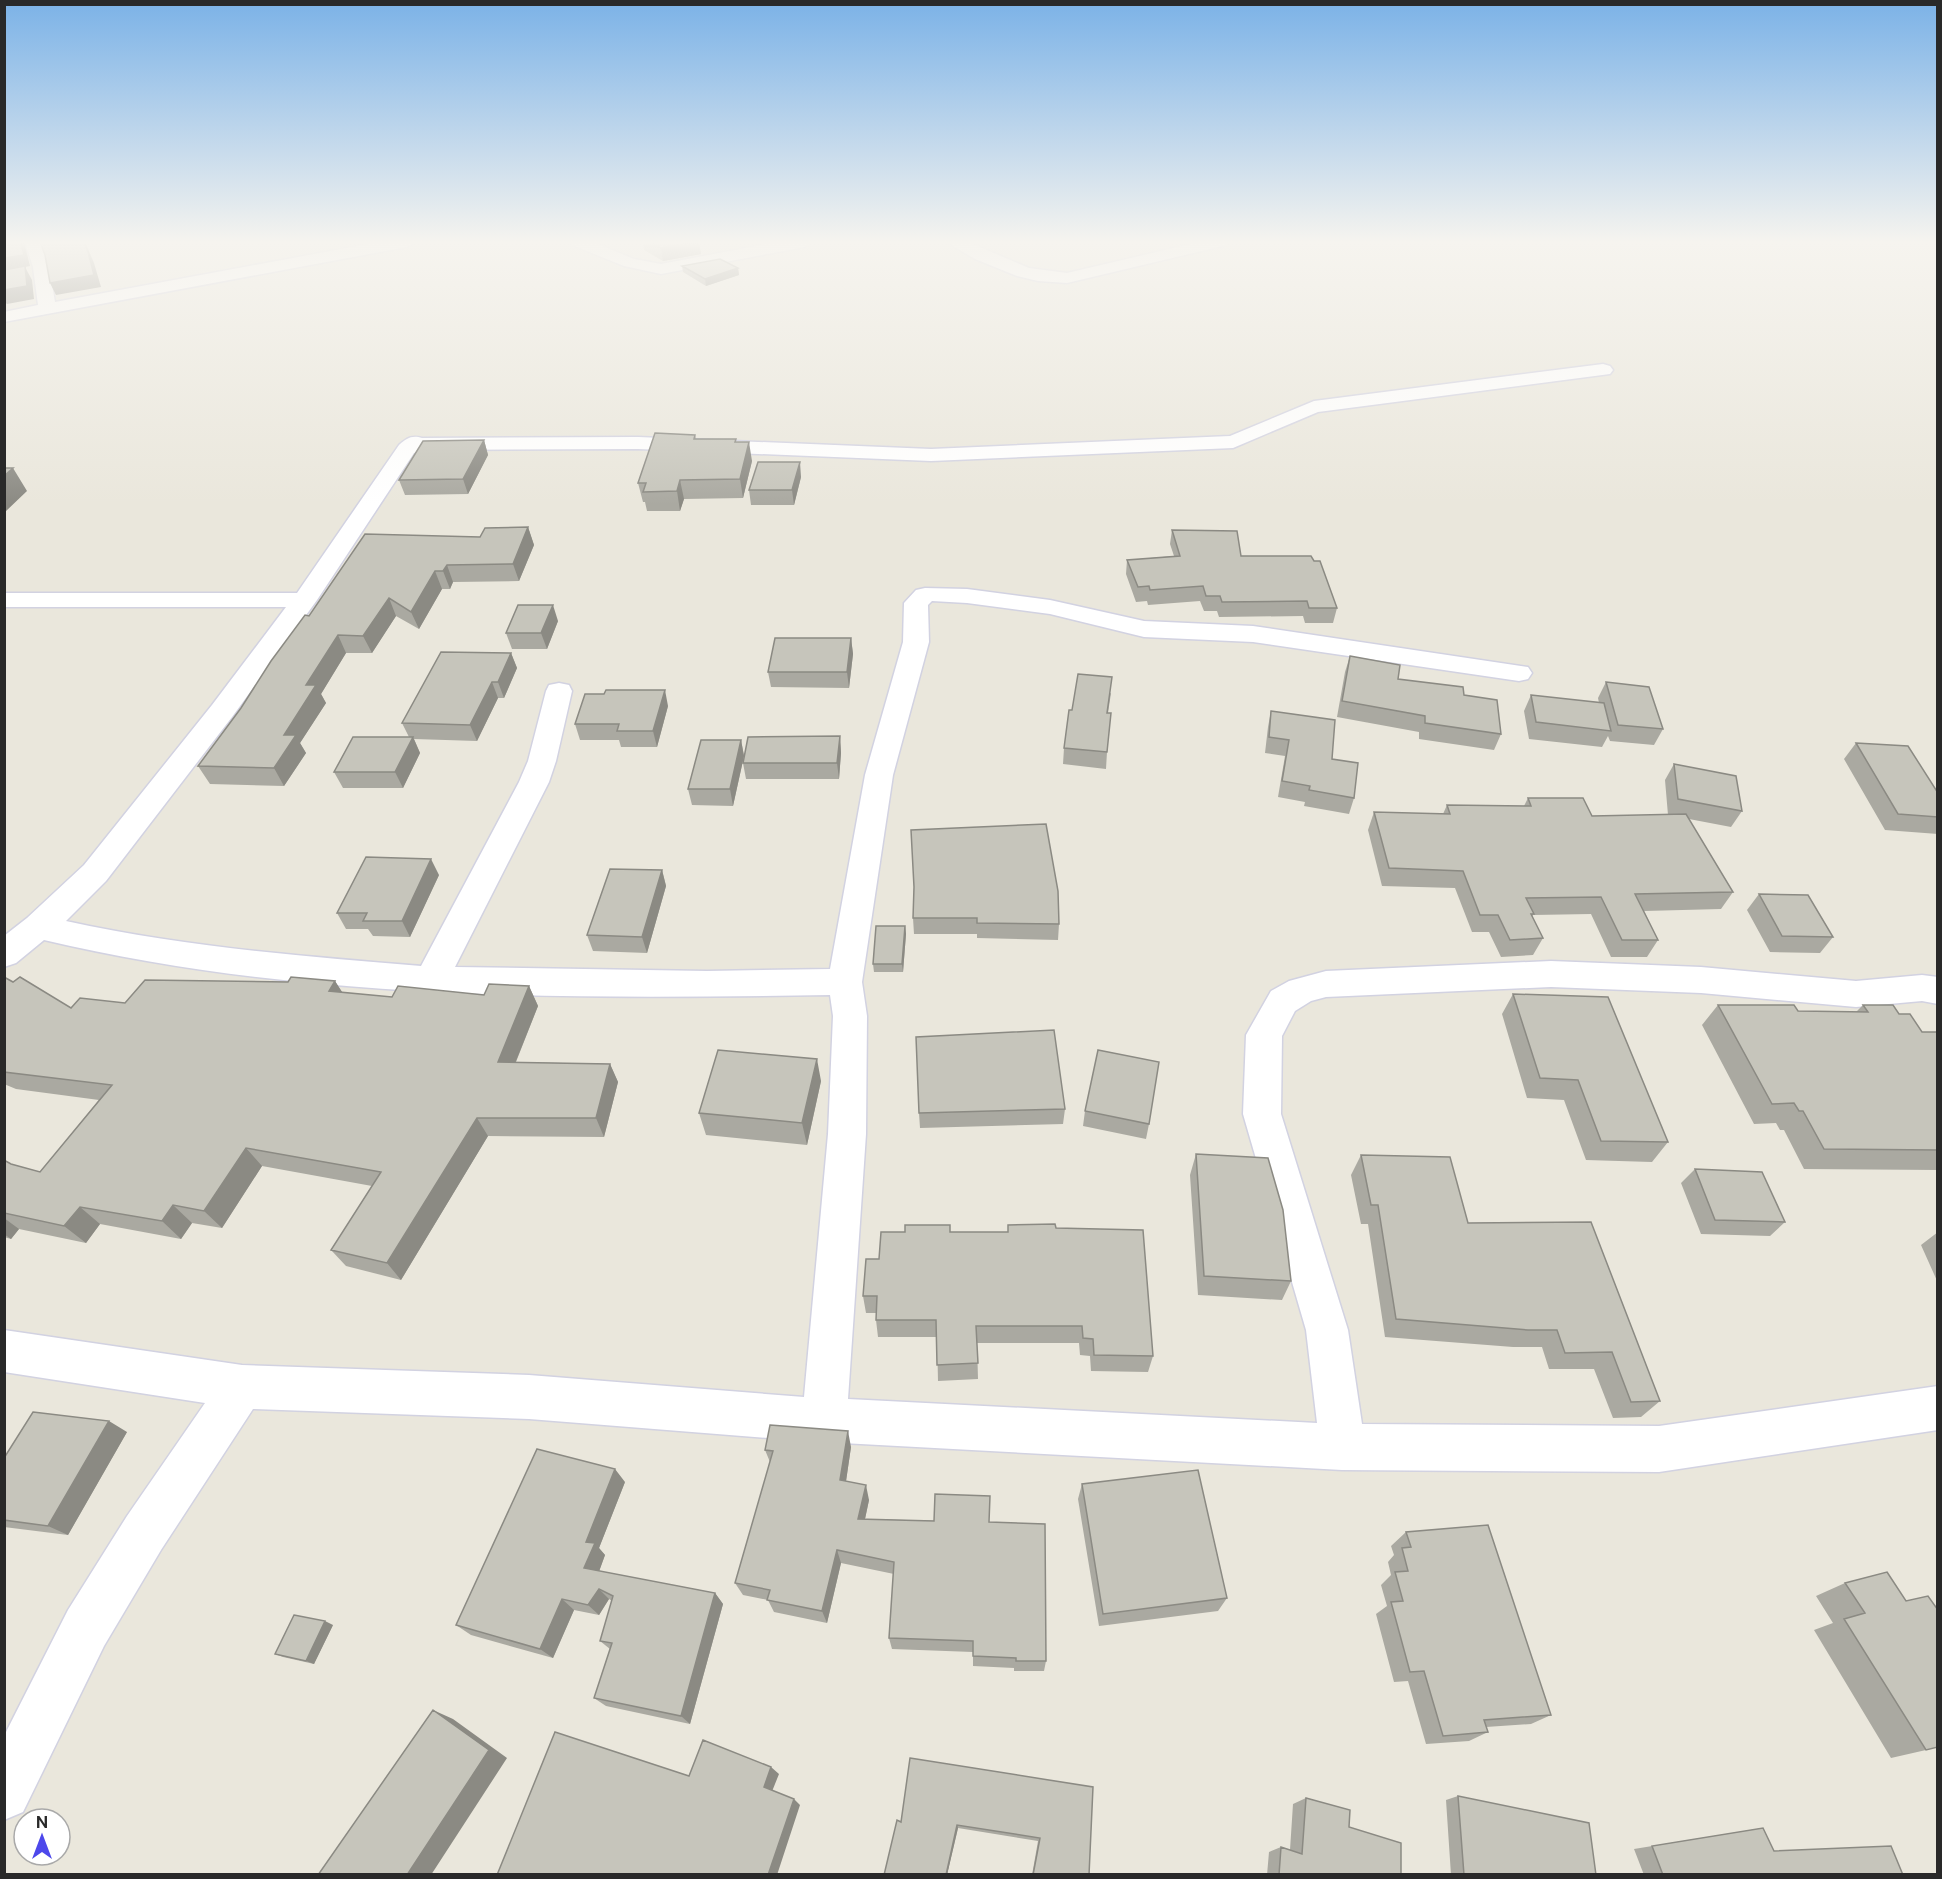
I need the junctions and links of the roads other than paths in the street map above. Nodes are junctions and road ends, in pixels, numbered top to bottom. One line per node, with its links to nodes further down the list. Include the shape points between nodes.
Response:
1 (1603, 370): 3 (street, via 1314,407 1233,442 931,455 638,443 421,444 410,448 415,442 406,449)
2 (4, 600): 3 (street)
3 (305, 600): 6 (street, via 95,873)
4 (1519, 673): 9 (street, via 1253,634 1144,629 1050,607 967,596 925,595 916,603 916,642 879,775)
5 (559, 691): 8 (street, via 534,782)
6 (39, 927): 7 (street); 8 (street, via 117,945 256,965)
7 (4, 954)
8 (431, 980): 9 (street)
9 (845, 982): 14 (street, via 850,1016 848,1134)
10 (1938, 991): 15 (street, via 1922,988 1856,994 1701,980 1551,974 1326,984 1301,990 1284,1001 1264,1035 1263,1114 1327,1330)
11 (4, 1352): 12 (street)
12 (242, 1387): 14 (street, via 529,1397); 16 (street, via 86,1628)
13 (1938, 1408): 15 (street, via 1659,1449)
14 (824, 1420): 15 (street)
15 (1342, 1447)
16 (4, 1793)

